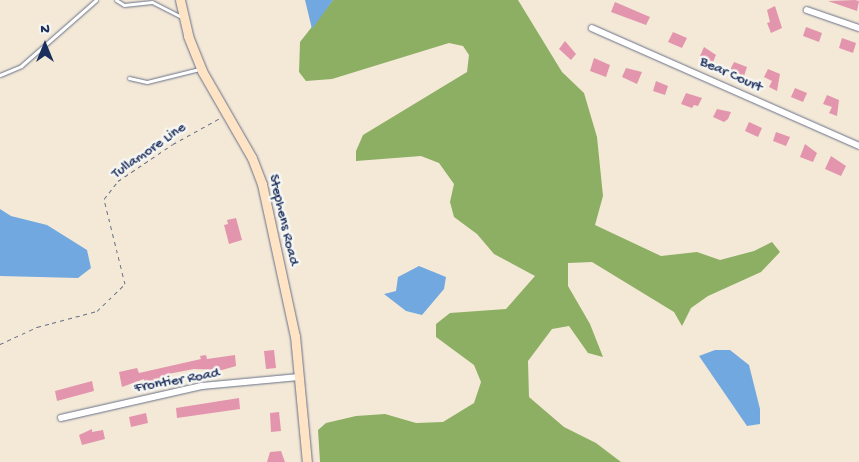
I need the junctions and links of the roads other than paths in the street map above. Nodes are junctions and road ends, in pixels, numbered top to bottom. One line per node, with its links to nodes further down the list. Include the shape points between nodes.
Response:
1 (96, 0): 9 (lane, via 21,66)
2 (116, 0): 5 (lane, via 124,5 152,2)
3 (180, 0): 5 (main road, Stephens Road)
4 (807, 10): 7 (street)
5 (184, 18): 8 (main road, Stephens Road)
6 (592, 28): 11 (street, Bear Court)
7 (859, 28)
8 (200, 68): 10 (lane, via 147,82); 12 (main road, Stephens Road, via 252,158 262,184 293,320)
9 (0, 75)
10 (129, 78)
11 (859, 146)
12 (299, 378): 13 (street, Frontier Road, via 202,386); 14 (main road, Stephens Road)
13 (61, 418)
14 (307, 462)

